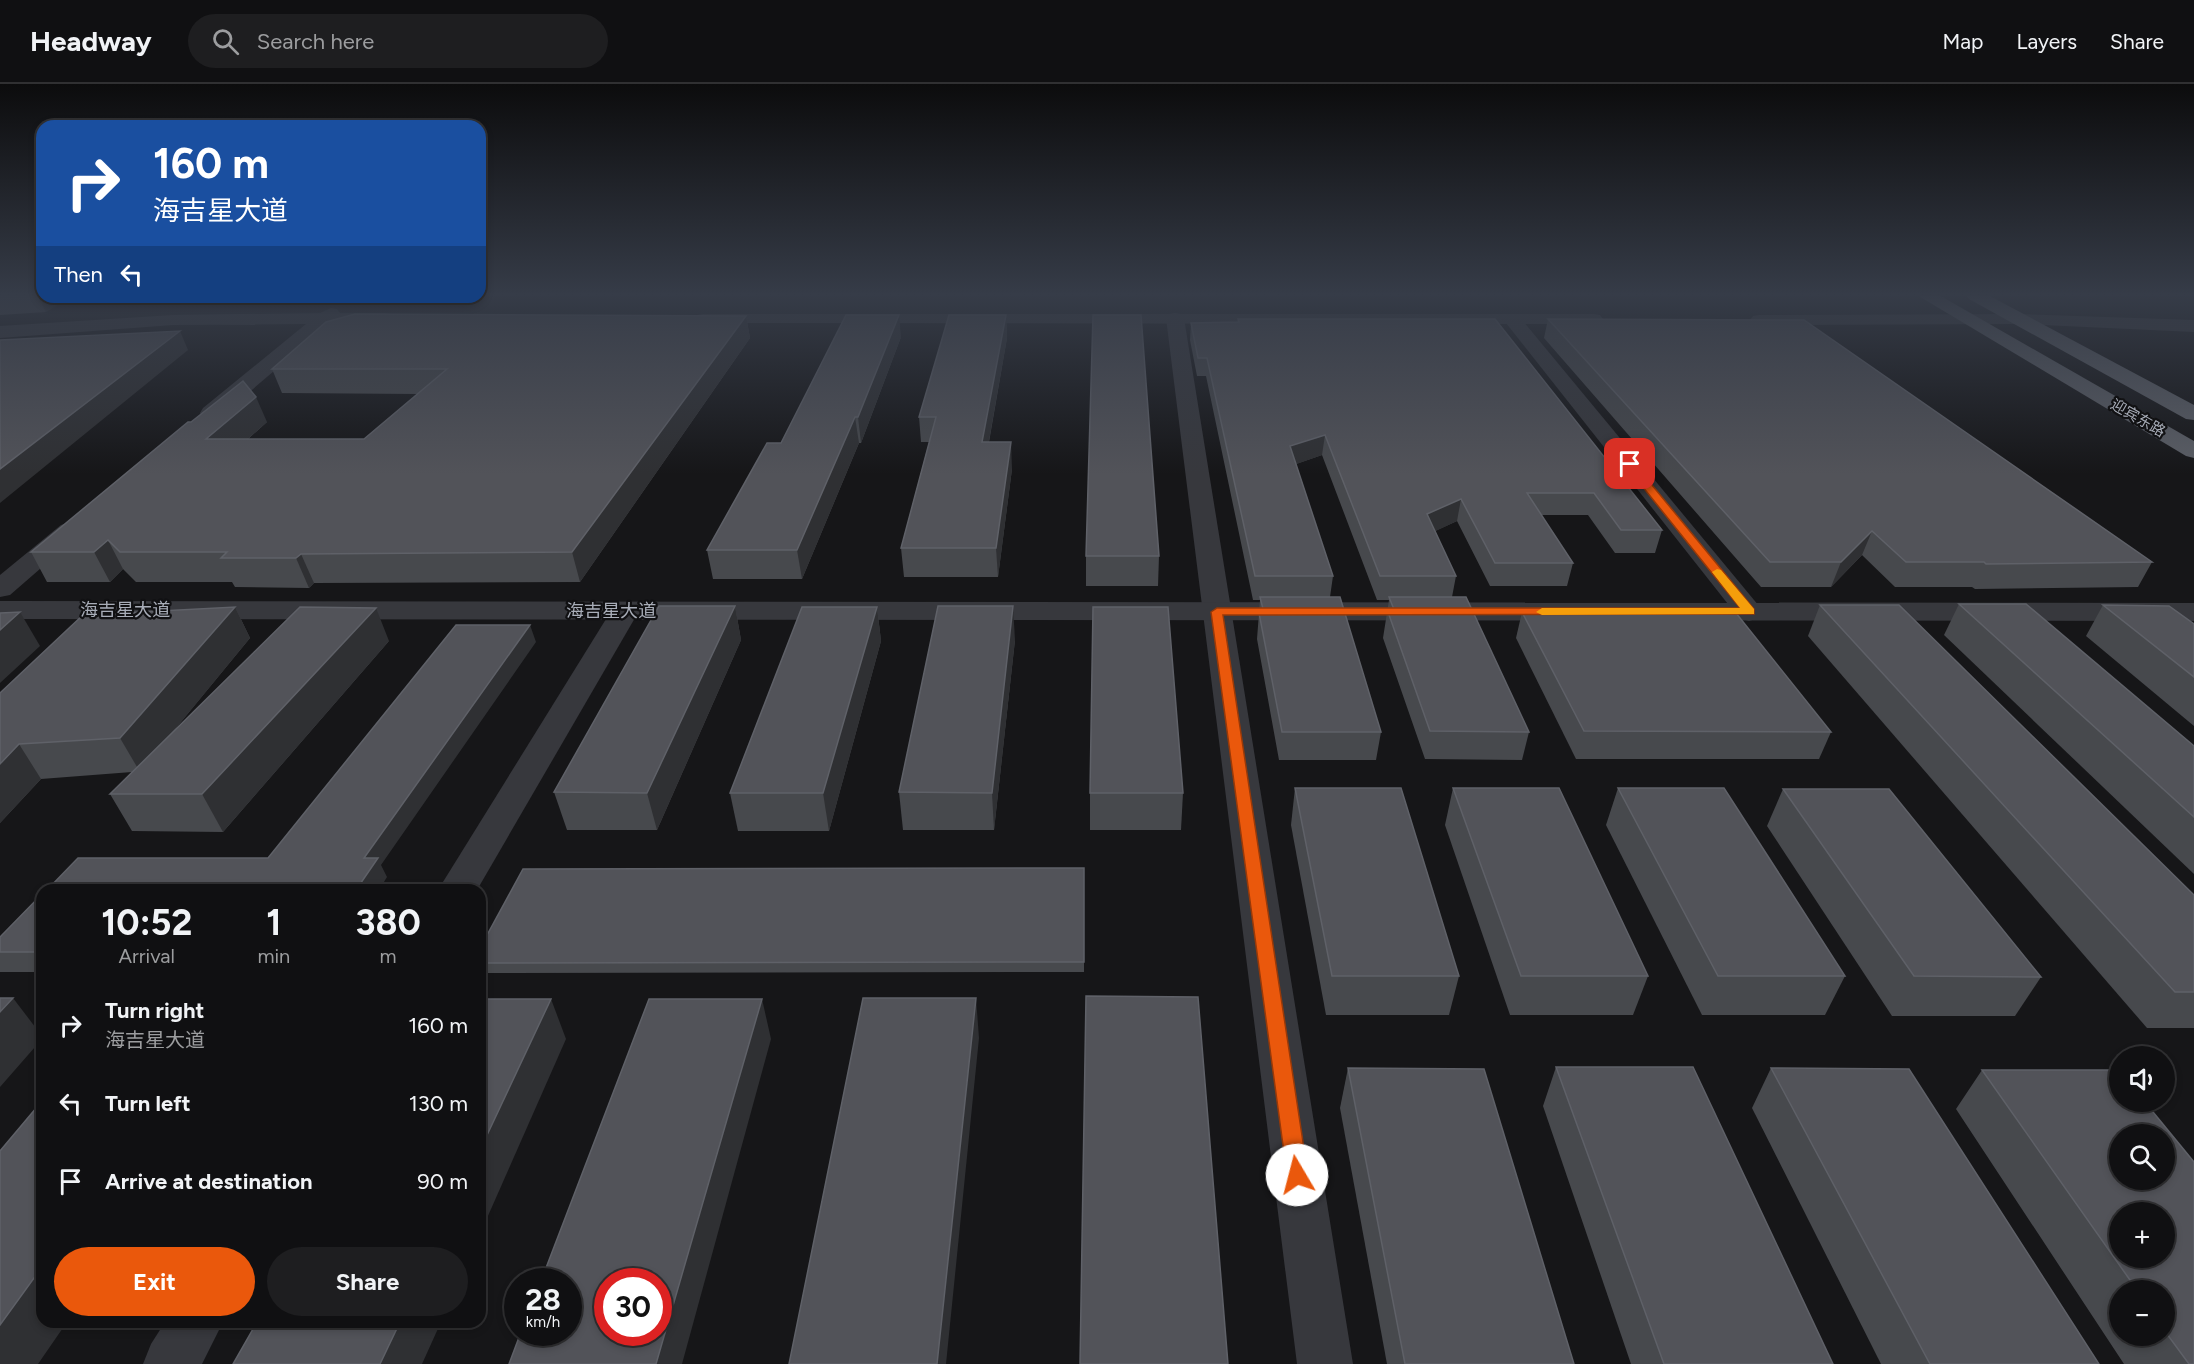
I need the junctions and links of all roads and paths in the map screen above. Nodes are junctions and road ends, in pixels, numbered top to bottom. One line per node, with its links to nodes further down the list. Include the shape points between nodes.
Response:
1 (281, 355): 7 (street)
2 (1180, 355): 13 (street)
3 (1541, 355): 14 (street)
4 (2029, 355): 8 (highway, 迎宾东路)
5 (2085, 355): 6 (highway, 迎宾东路)
6 (2194, 414)
7 (197, 424)
8 (2194, 451)
9 (90, 514): 10 (street)
10 (0, 589)
11 (0, 610): 12 (street, 海吉星大道)
12 (625, 611): 13 (street, 海吉星大道); 16 (street)
13 (1217, 612): 14 (street, 海吉星大道); 19 (street)
14 (1749, 612): 15 (street, 海吉星大道)
15 (2194, 612)
16 (461, 884)
17 (192, 1328): 18 (street)
18 (171, 1364)
19 (1324, 1364)

